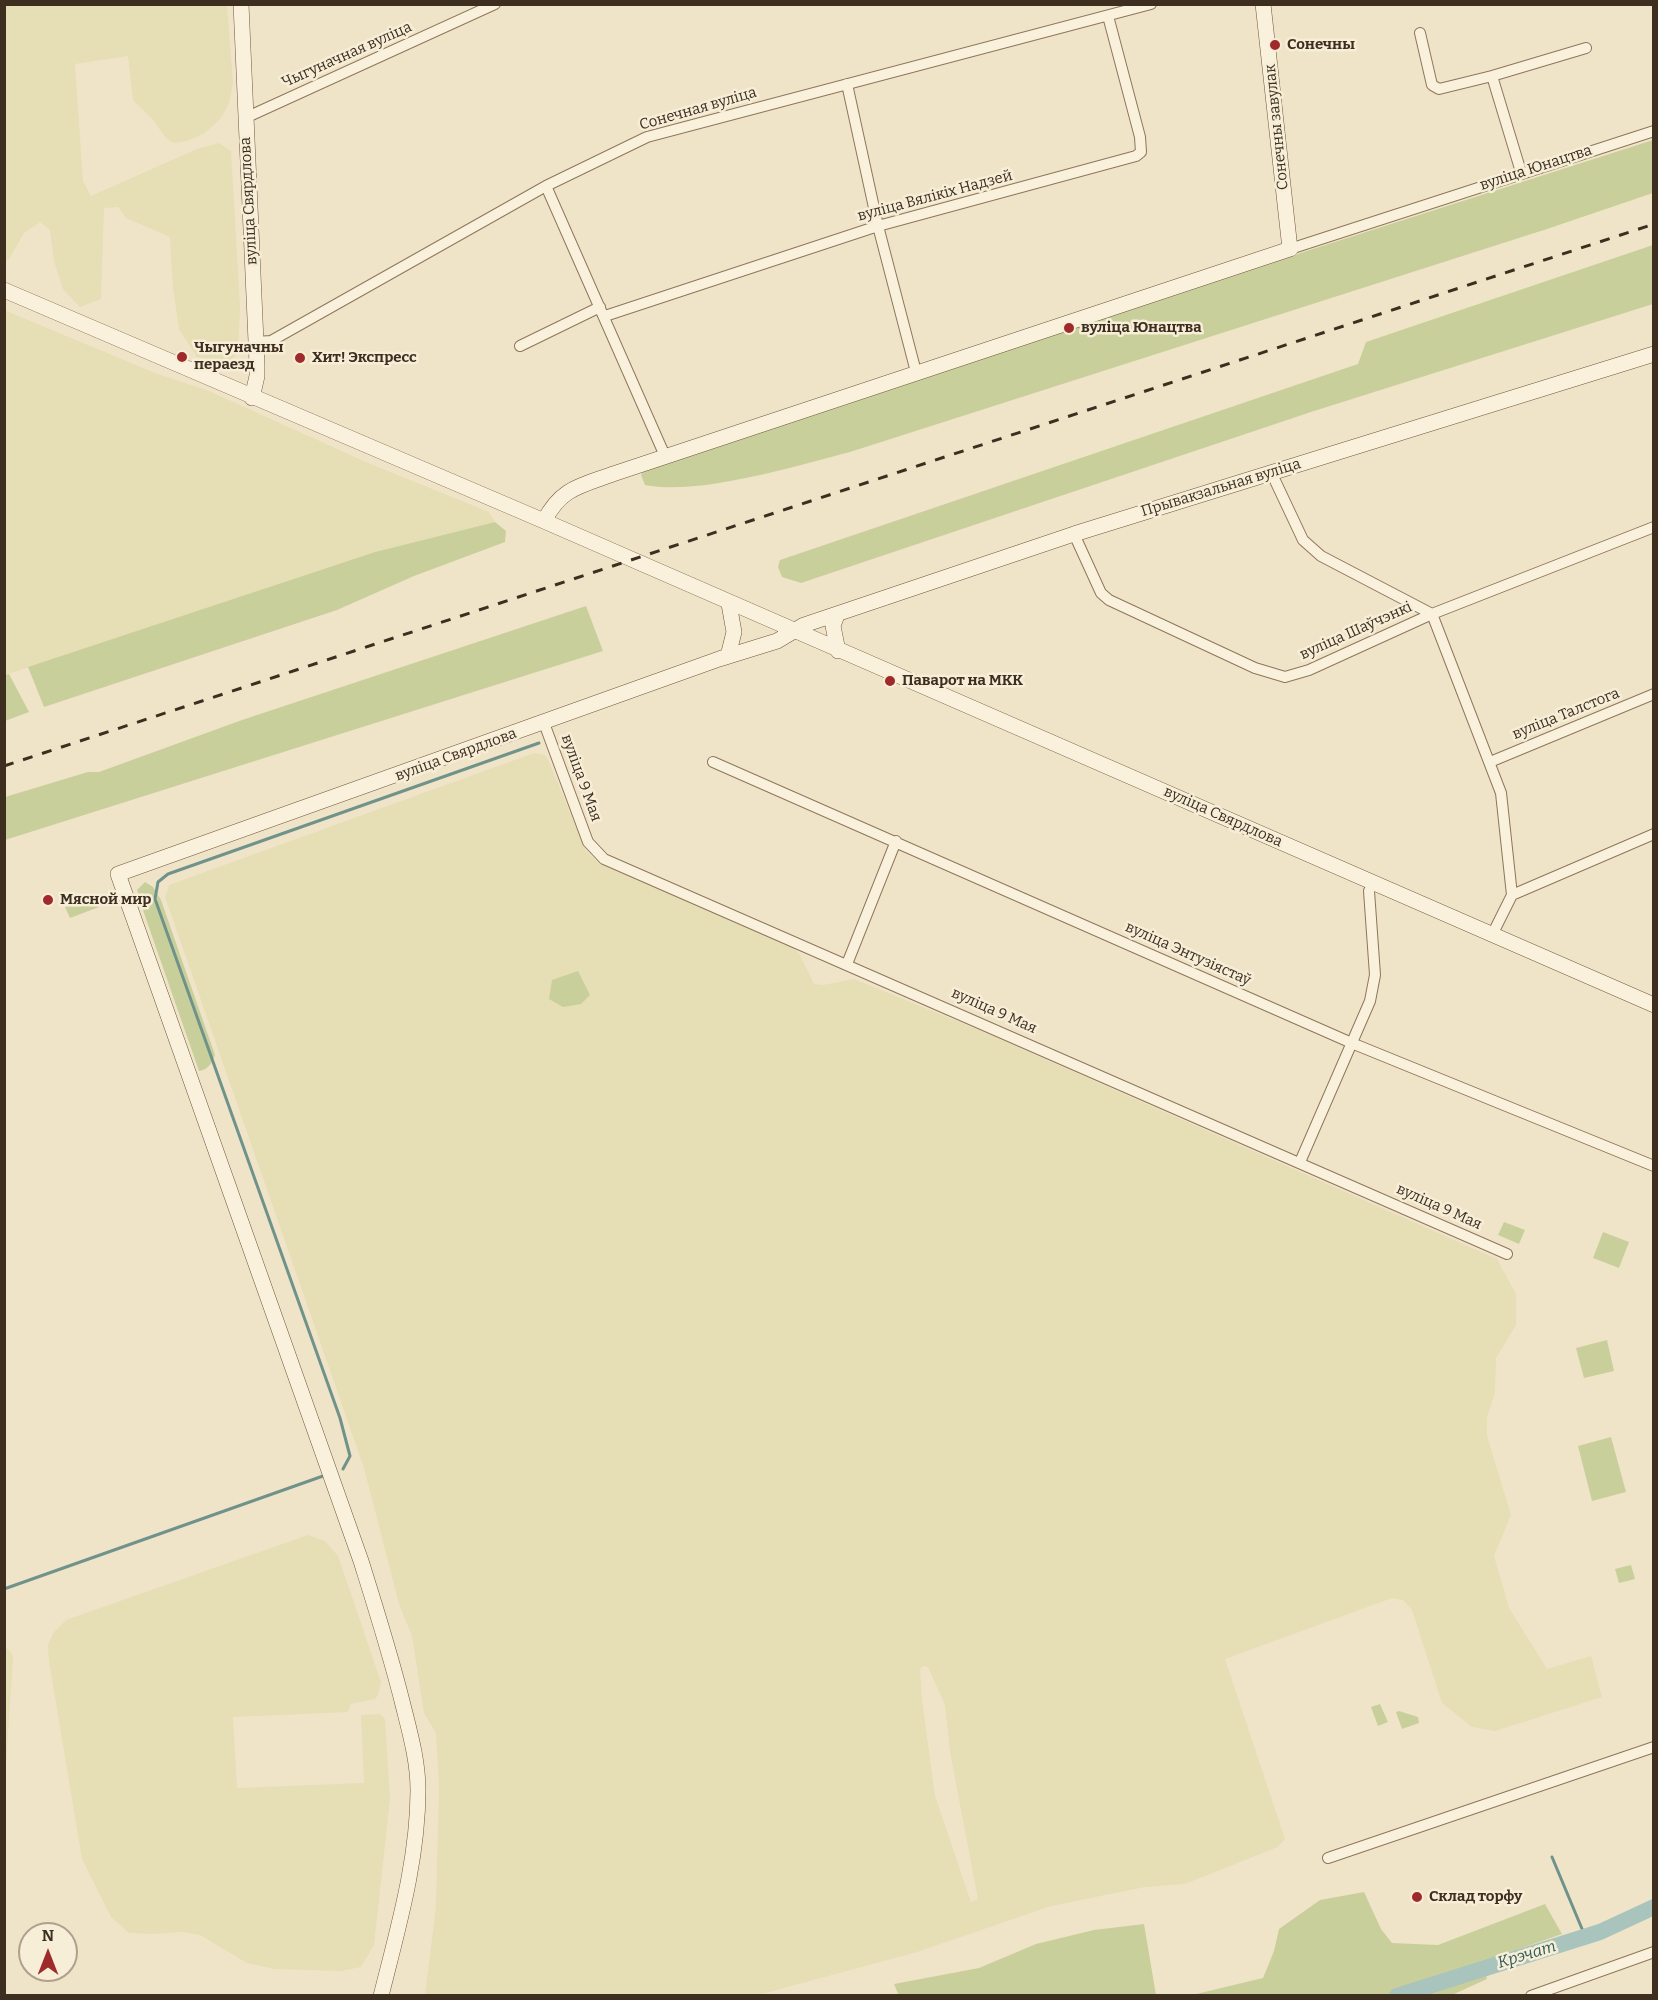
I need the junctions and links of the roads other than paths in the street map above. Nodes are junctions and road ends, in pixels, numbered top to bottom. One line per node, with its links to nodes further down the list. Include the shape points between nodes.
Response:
1 (241, 4): 10 (street, вуліца Свярдлова)
2 (495, 4): 10 (street, Чыгуначная вуліца)
3 (1151, 4): 5 (street, Сонечная вуліца)
4 (1263, 4): 15 (street, Сонечны завулак)
5 (1108, 16): 9 (street, Сонечная вуліца); 14 (street, вуліца Вялікіх Надзей, via 1141,152)
6 (1420, 33): 8 (street, via 1432,86 1439,89)
7 (1586, 48): 8 (street)
8 (1492, 76): 12 (street)
9 (847, 84): 13 (street, Сонечная вуліца, via 647,137); 14 (street)
10 (245, 118): 18 (street, вуліца Свярдлова)
11 (1653, 131): 12 (street, вуліца Юнацтва)
12 (1521, 172): 15 (street, вуліца Юнацтва)
13 (546, 186): 17 (street); 18 (street, Сонечная вуліца, via 271,341)
14 (878, 226): 17 (street, вуліца Вялікіх Надзей); 21 (street)
15 (1290, 249): 21 (street, вуліца Юнацтва)
16 (4, 290): 22 (street, вуліца Свярдлова)
17 (602, 311): 19 (street, вуліца Вялікіх Надзей); 23 (street)
18 (255, 342): 22 (street, вуліца Свярдлова, via 257,376)
19 (520, 346)
20 (1653, 354): 24 (street, Прывакзальная вуліца)
21 (916, 372): 23 (street, вуліца Юнацтва)
22 (252, 398): 25 (street, вуліца Свярдлова)
23 (665, 456): 25 (street, вуліца Юнацтва, via 567,491 555,501)
24 (1271, 472): 27 (street, Прывакзальная вуліца); 29 (street, via 1303,540 1320,556)
25 (544, 521): 28 (street, вуліца Свярдлова)
26 (1653, 527): 29 (street, вуліца Шаўчэнкі)
27 (1074, 534): 29 (street, вуліца Шаўчэнкі, via 1101,593 1109,600 1255,668 1284,677 1309,670); 30 (street, Прывакзальная вуліца)
28 (729, 604): 31 (street, вуліца Свярдлова); 33 (street, via 734,632)
29 (1432, 614): 37 (street)
30 (837, 615): 31 (street, Прывакзальная вуліца); 32 (street, via 833,626)
31 (792, 631): 32 (street, вуліца Свярдлова); 33 (street, вуліца Свярдлова, via 777,641)
32 (838, 651): 40 (street, вуліца Свярдлова)
33 (728, 656): 35 (street, вуліца Свярдлова)
34 (1653, 694): 37 (street, вуліца Талстога)
35 (544, 723): 43 (street, вуліца 9 Мая, via 588,842 604,858); 52 (street, вуліца Свярдлова, via 118,874 361,1561 411,1734 418,1789 413,1856)
36 (714, 762): 39 (street, вуліца Энтузіястаў)
37 (1490, 762): 41 (street, via 1501,793)
38 (1653, 834): 41 (street)
39 (896, 841): 43 (street); 45 (street, вуліца Энтузіястаў)
40 (1373, 883): 42 (street, вуліца Свярдлова); 45 (street, via 1369,891 1375,975)
41 (1512, 895): 42 (street)
42 (1492, 935): 44 (street, вуліца Свярдлова)
43 (847, 964): 46 (street, вуліца 9 Мая)
44 (1653, 1005)
45 (1354, 1044): 46 (street); 47 (street, вуліца Энтузіястаў)
46 (1300, 1162): 48 (street, вуліца 9 Мая)
47 (1653, 1167)
48 (1507, 1254)
49 (1653, 1747): 50 (street)
50 (1328, 1858)
51 (1653, 1952): 53 (street)
52 (381, 1995)
53 (1531, 1995)

